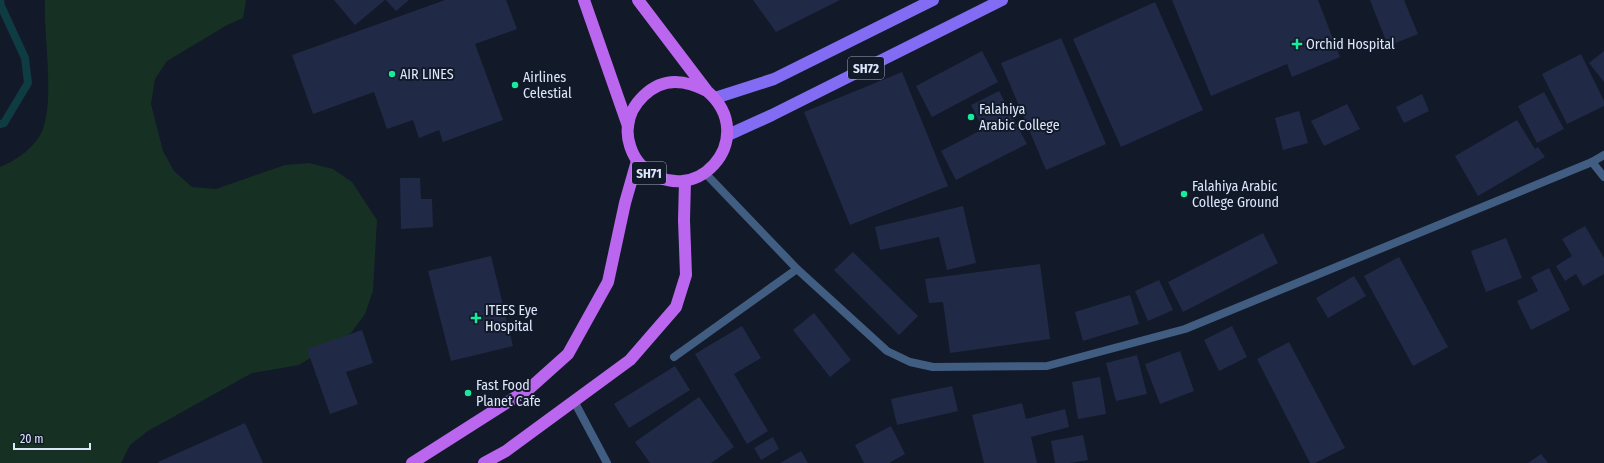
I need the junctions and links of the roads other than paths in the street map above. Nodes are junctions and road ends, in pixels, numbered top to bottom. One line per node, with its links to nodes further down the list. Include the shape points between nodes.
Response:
1 (584, 0): 6 (highway, SH71)
2 (638, 0): 5 (highway)
3 (933, 0): 5 (main road, SH72, via 774,80)
4 (1002, 0): 7 (main road, SH72)
5 (711, 94): 6 (highway, SH71, via 685,83 674,82 657,86 639,101); 7 (highway, via 722,109)
6 (628, 126): 9 (highway, SH71, via 629,145)
7 (728, 135): 11 (highway, via 721,157)
8 (1604, 155): 10 (street)
9 (637, 161): 13 (highway, SH71, via 650,174 666,181); 17 (highway, via 608,282 568,354 530,388)
10 (1592, 162): 12 (street); 14 (street, via 1185,329 1047,366 933,367 910,362 887,351)
11 (706, 174): 13 (highway, SH71); 14 (street)
12 (1604, 177)
13 (685, 181): 16 (highway, via 686,275 676,307 630,360)
14 (797, 269): 15 (street)
15 (674, 357)
16 (574, 401): 18 (highway, via 506,451); 19 (street)
17 (412, 463)
18 (484, 463)
19 (608, 463)

